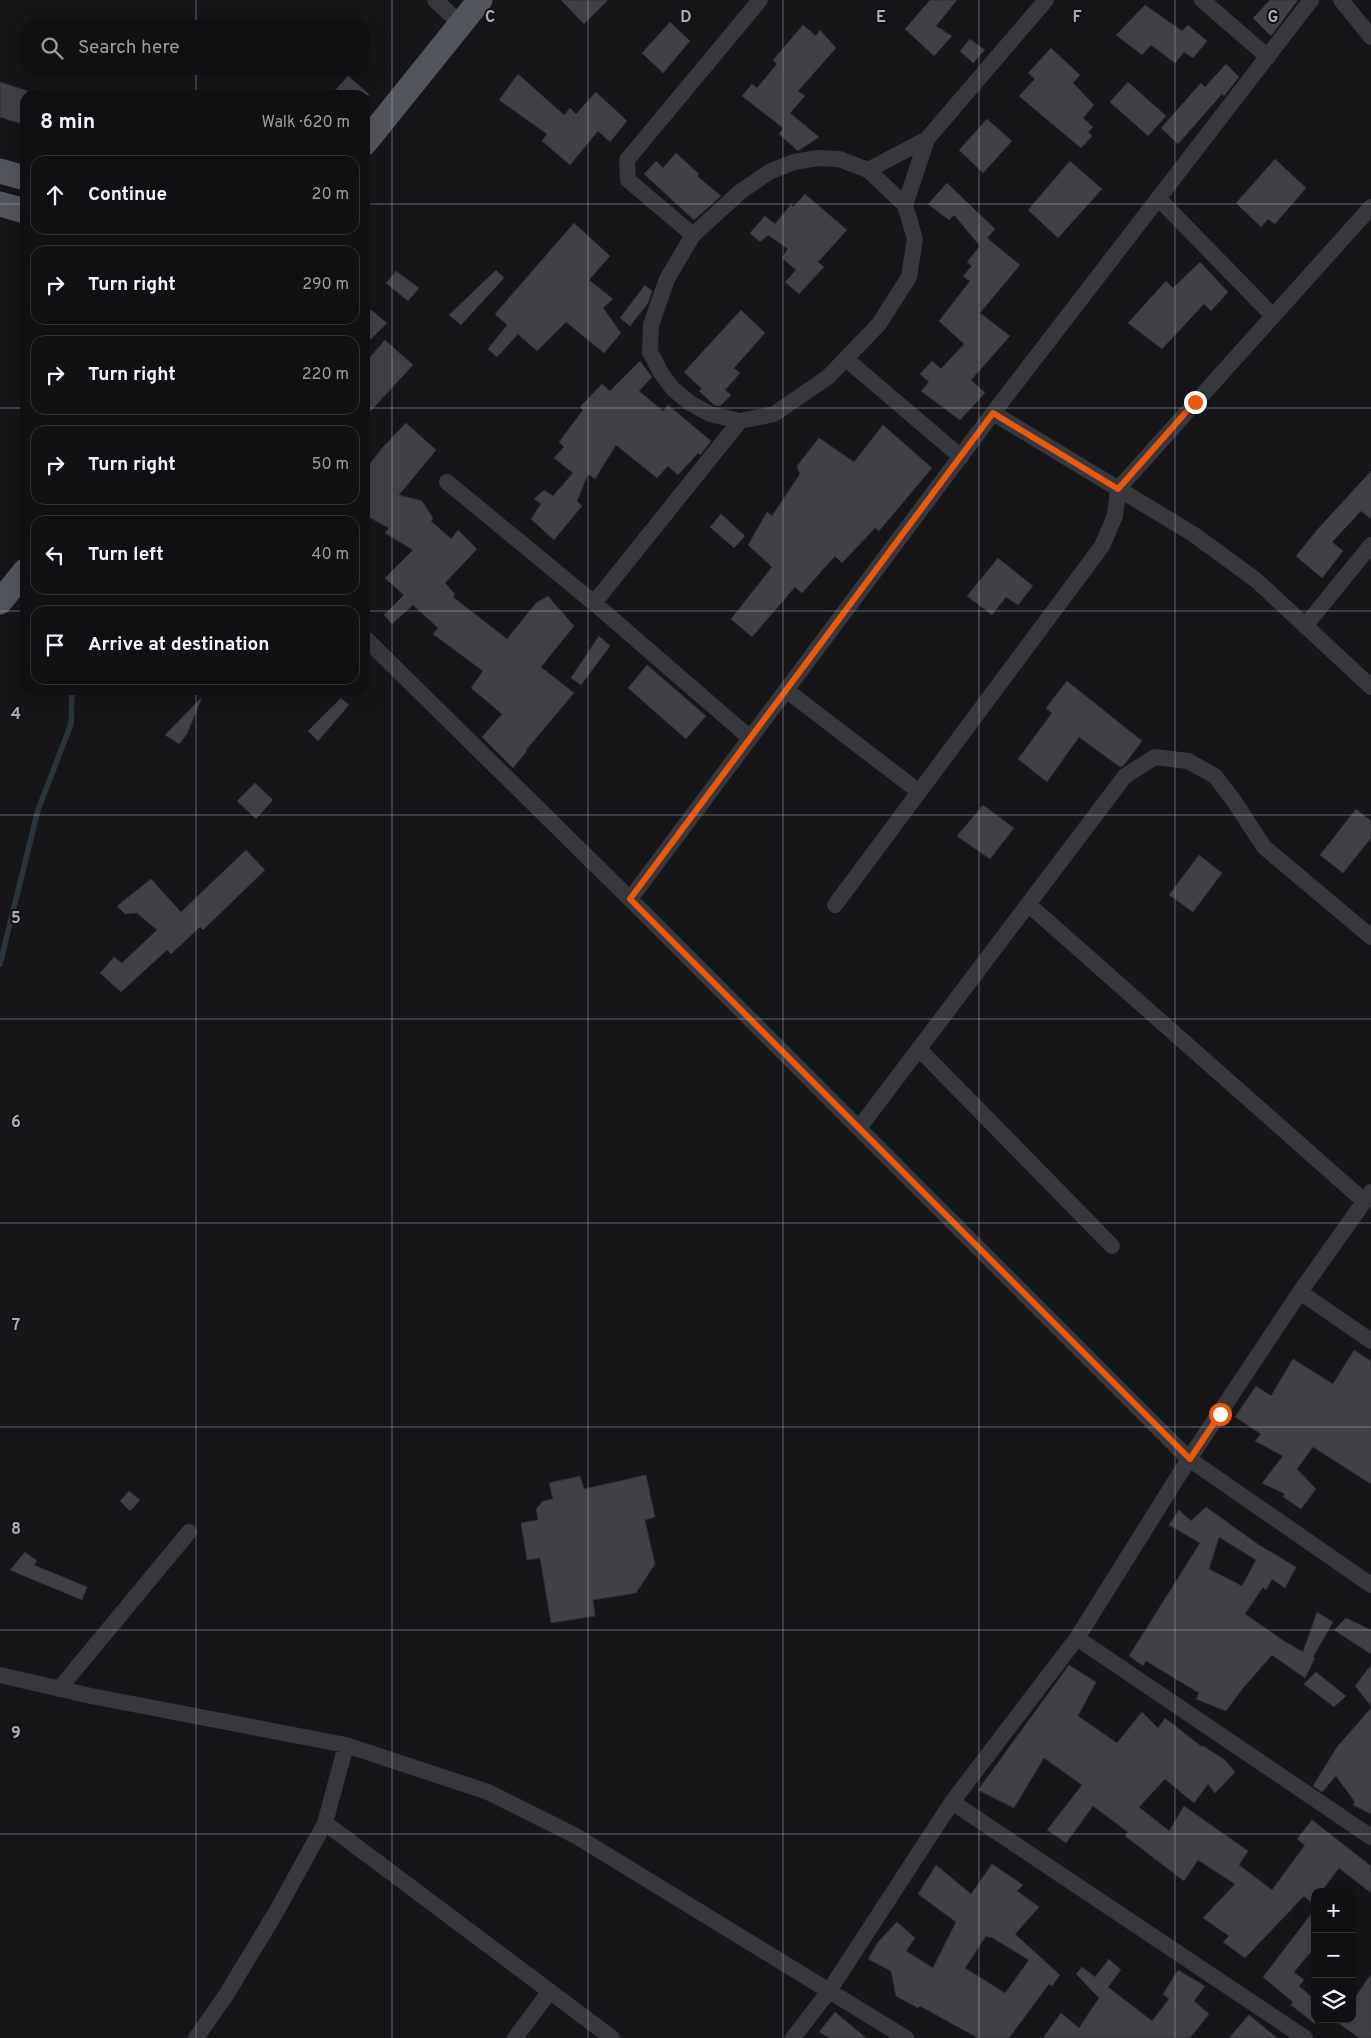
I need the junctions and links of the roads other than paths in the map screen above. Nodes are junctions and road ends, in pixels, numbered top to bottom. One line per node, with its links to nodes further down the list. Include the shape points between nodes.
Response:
1 (435, 0): 8 (street)
2 (480, 0): 8 (main road)
3 (760, 0): 21 (street, via 627,160 628,180)
4 (1046, 0): 12 (street)
5 (1202, 0): 10 (street)
6 (1311, 0): 10 (street)
7 (1341, 0): 9 (street)
8 (461, 24): 11 (main road)
9 (1371, 37)
10 (1268, 57): 16 (street)
11 (370, 135)
12 (927, 139): 13 (street); 18 (street)
13 (868, 170): 18 (street); 21 (street, via 839,159 794,162 769,172 740,192)
14 (0, 171): 15 (main road)
15 (20, 177)
16 (1159, 198): 22 (street); 24 (street)
17 (0, 204): 20 (main road)
18 (905, 205): 23 (street, via 915,239 909,277 879,324)
19 (1371, 207): 22 (street)
20 (20, 209)
21 (693, 235): 25 (street, via 667,280 651,325 650,352 673,389 690,403 710,414)
22 (1273, 316): 28 (street)
23 (846, 359): 25 (street, via 828,377 774,414); 26 (street)
24 (993, 413): 26 (street); 28 (street)
25 (740, 422): 32 (street)
26 (961, 457): 36 (street)
27 (447, 482): 32 (street)
28 (1118, 489): 33 (street, via 1194,534 1256,580); 38 (street, via 1115,516 1102,546)
29 (1371, 545): 33 (street)
30 (20, 577): 31 (main road)
31 (0, 602)
32 (594, 603): 37 (street)
33 (1305, 626): 35 (street)
34 (370, 643): 39 (street)
35 (1371, 687)
36 (786, 690): 37 (street); 38 (street)
37 (750, 738): 39 (street)
38 (918, 791): 41 (street)
39 (630, 899): 44 (street)
40 (1028, 904): 42 (street, via 1125,776 1155,757 1188,761 1215,776 1264,846); 43 (street); 45 (street)
41 (835, 905)
42 (1371, 937)
43 (919, 1049): 44 (street); 46 (street)
44 (859, 1128): 49 (street)
45 (1367, 1197): 47 (street)
46 (1112, 1246)
47 (1300, 1292): 48 (street); 49 (street)
48 (1371, 1341)
49 (1190, 1459): 51 (street); 52 (street)
50 (189, 1532): 54 (street)
51 (1371, 1585)
52 (1077, 1638): 56 (street); 58 (street)
53 (0, 1675): 54 (street)
54 (59, 1689): 55 (street)
55 (346, 1745): 57 (street); 60 (street, via 488,1792 568,1832)
56 (952, 1802): 60 (street); 66 (street)
57 (326, 1822): 59 (street); 61 (street, via 266,1930)
58 (1371, 1837)
59 (550, 1991): 62 (street); 63 (street)
60 (829, 1991): 64 (street); 65 (street)
61 (196, 2038)
62 (516, 2038)
63 (612, 2038)
64 (793, 2038)
65 (906, 2038)
66 (1305, 2038)

